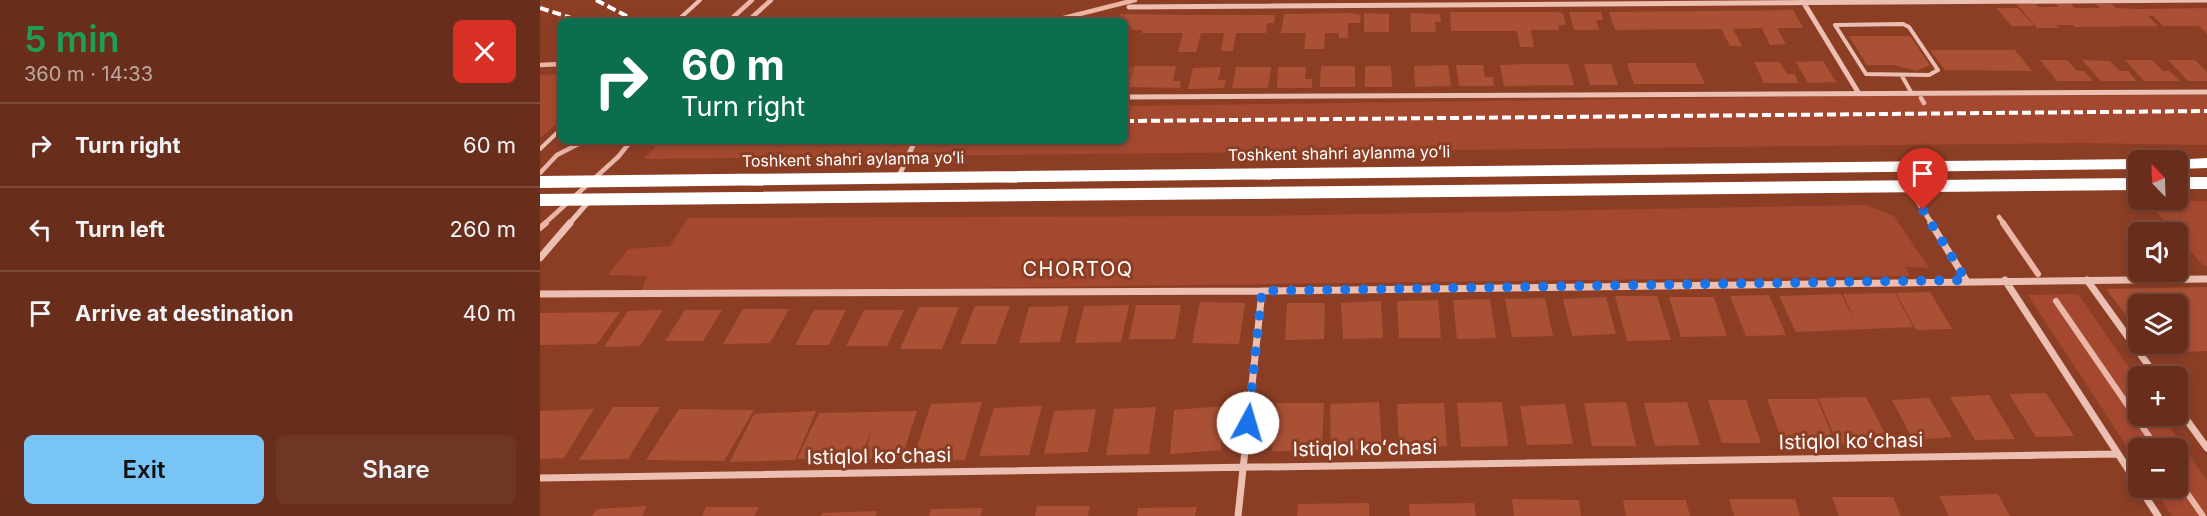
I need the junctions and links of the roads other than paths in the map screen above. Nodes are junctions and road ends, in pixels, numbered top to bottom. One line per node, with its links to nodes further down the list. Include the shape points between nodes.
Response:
1 (700, 0): 5 (lane)
2 (1802, 0): 3 (street); 4 (street); 7 (street)
3 (2207, 0)
4 (1129, 7)
5 (679, 18)
6 (1902, 76): 6 (lane, via 1866,74 1835,25 1909,27 1938,70 1929,75); 8 (lane)
7 (1858, 92): 8 (street); 10 (street)
8 (1911, 92): 9 (street)
9 (2207, 92)
10 (1128, 97)
11 (558, 132): 13 (lane)
12 (914, 144): 18 (street)
13 (540, 149)
14 (2207, 163): 16 (highway)
15 (2128, 164): 17 (highway, Toshkent shahri aylanma yoʻli)
16 (2188, 164)
17 (1895, 165): 18 (highway, Toshkent shahri aylanma yoʻli); 23 (highway, via 1893,175)
18 (898, 178): 19 (highway, Toshkent shahri aylanma yoʻli)
19 (540, 182)
20 (2188, 183): 21 (highway)
21 (2207, 183)
22 (2128, 184): 23 (highway)
23 (1908, 186): 24 (highway); 28 (street)
24 (585, 199): 25 (highway); 26 (street)
25 (540, 200)
26 (540, 258)
27 (2207, 279): 30 (street)
28 (1966, 280): 29 (street); 31 (street)
29 (2005, 280): 30 (street); 36 (street)
30 (2087, 280): 33 (street)
31 (1262, 291): 32 (street); 37 (street)
32 (540, 294)
33 (2149, 366)
34 (2188, 422): 35 (street)
35 (2207, 448)
36 (2118, 453): 37 (street, Istiqlol koʻchasi); 38 (street)
37 (1243, 467): 39 (street, Istiqlol koʻchasi); 41 (street)
38 (2128, 469)
39 (540, 478)
40 (2146, 498): 42 (street)
41 (1238, 516)
42 (2158, 516)

